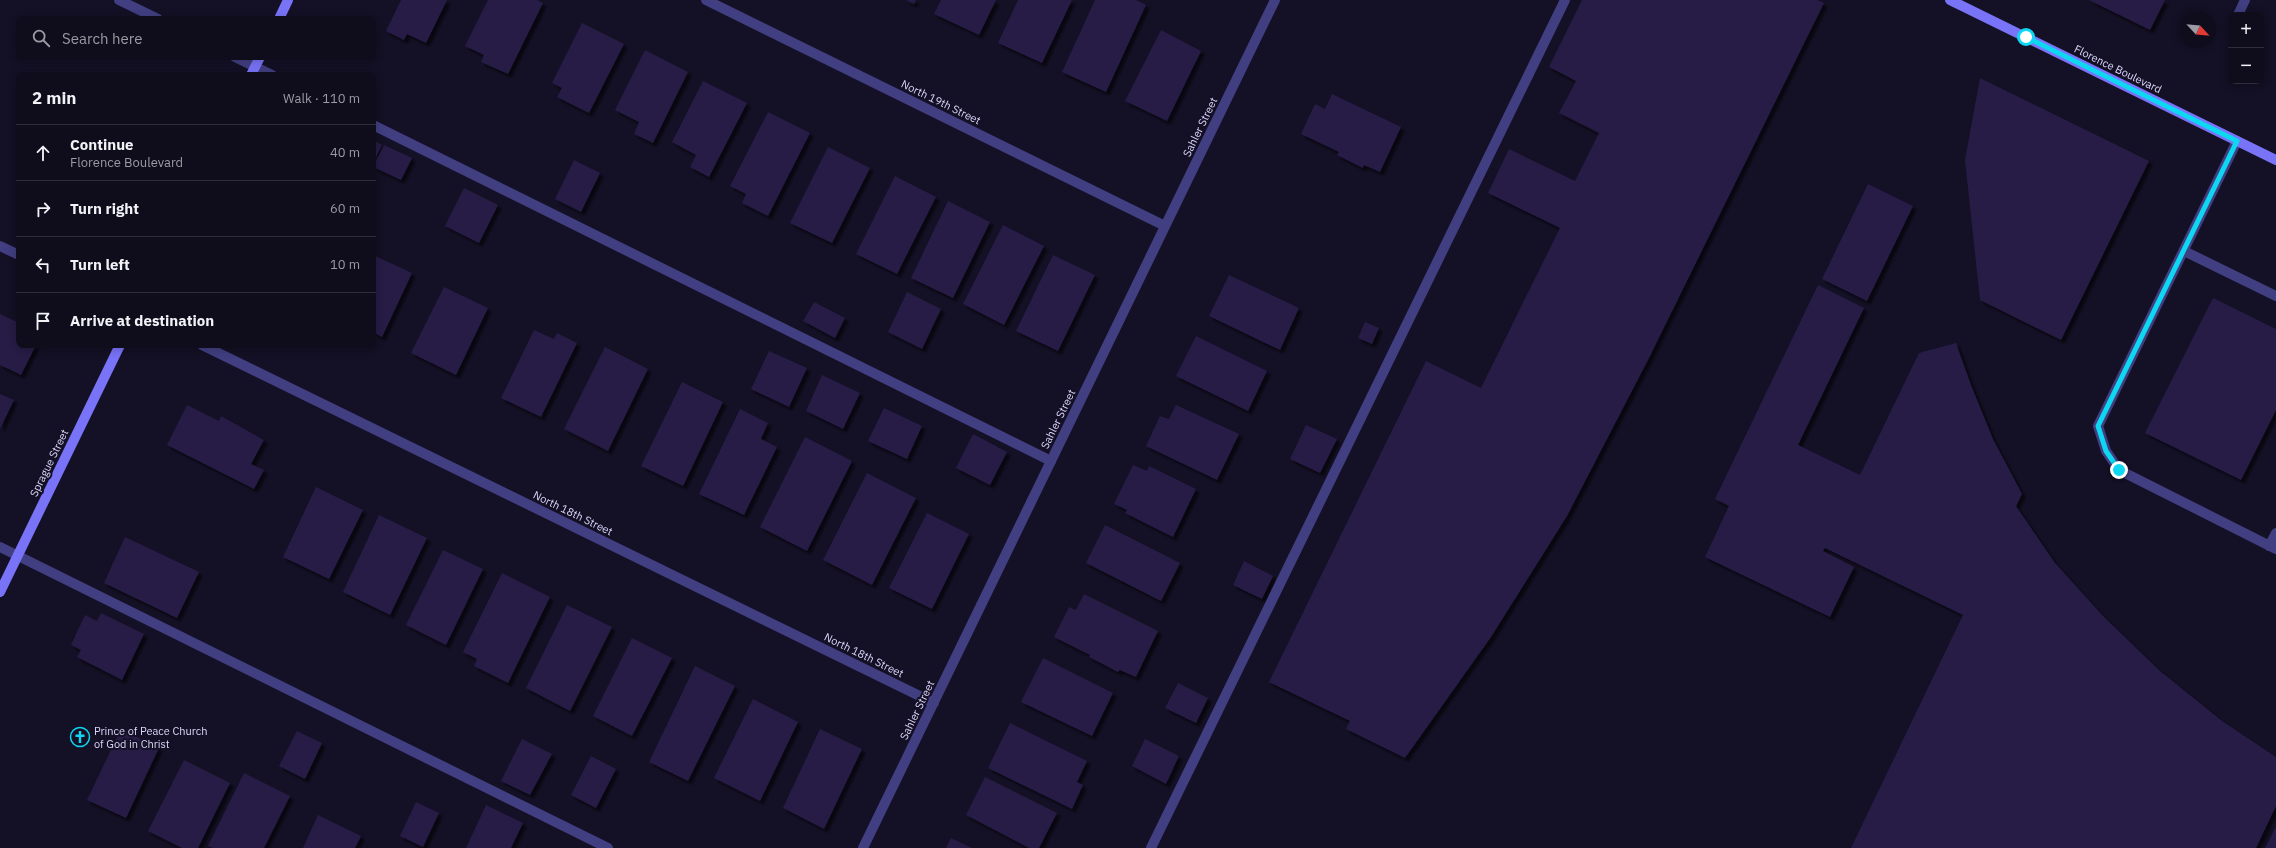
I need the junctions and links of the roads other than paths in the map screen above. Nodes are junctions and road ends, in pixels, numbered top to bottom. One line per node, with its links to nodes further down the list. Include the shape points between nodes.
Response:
1 (120, 0): 9 (street)
2 (288, 0): 10 (street)
3 (706, 0): 17 (street, North 19th Street)
4 (1275, 0): 17 (street, Sahler Street)
5 (1565, 0): 33 (street)
6 (1950, 0): 15 (street, Florence Boulevard)
7 (2245, 0): 8 (street)
8 (2239, 12)
9 (152, 16)
10 (280, 16)
11 (239, 60): 13 (street)
12 (258, 60): 13 (street)
13 (253, 71)
14 (376, 126): 24 (street)
15 (2237, 141): 16 (street, Florence Boulevard); 19 (street)
16 (2276, 160)
17 (1165, 226): 24 (street, Sahler Street)
18 (0, 246): 20 (street)
19 (2184, 250): 21 (street); 27 (street, via 2098,426 2106,451 2119,470)
20 (16, 254)
21 (2276, 296)
22 (119, 348): 28 (street, Sprague Street)
23 (208, 348): 30 (street, North 18th Street)
24 (1052, 460): 30 (street, Sahler Street)
25 (2276, 533): 27 (street)
26 (0, 547): 28 (street)
27 (2273, 547)
28 (18, 556): 29 (street, Sprague Street); 31 (street)
29 (0, 592)
30 (934, 703): 32 (street, Sahler Street)
31 (608, 848)
32 (863, 848)
33 (1151, 848)

